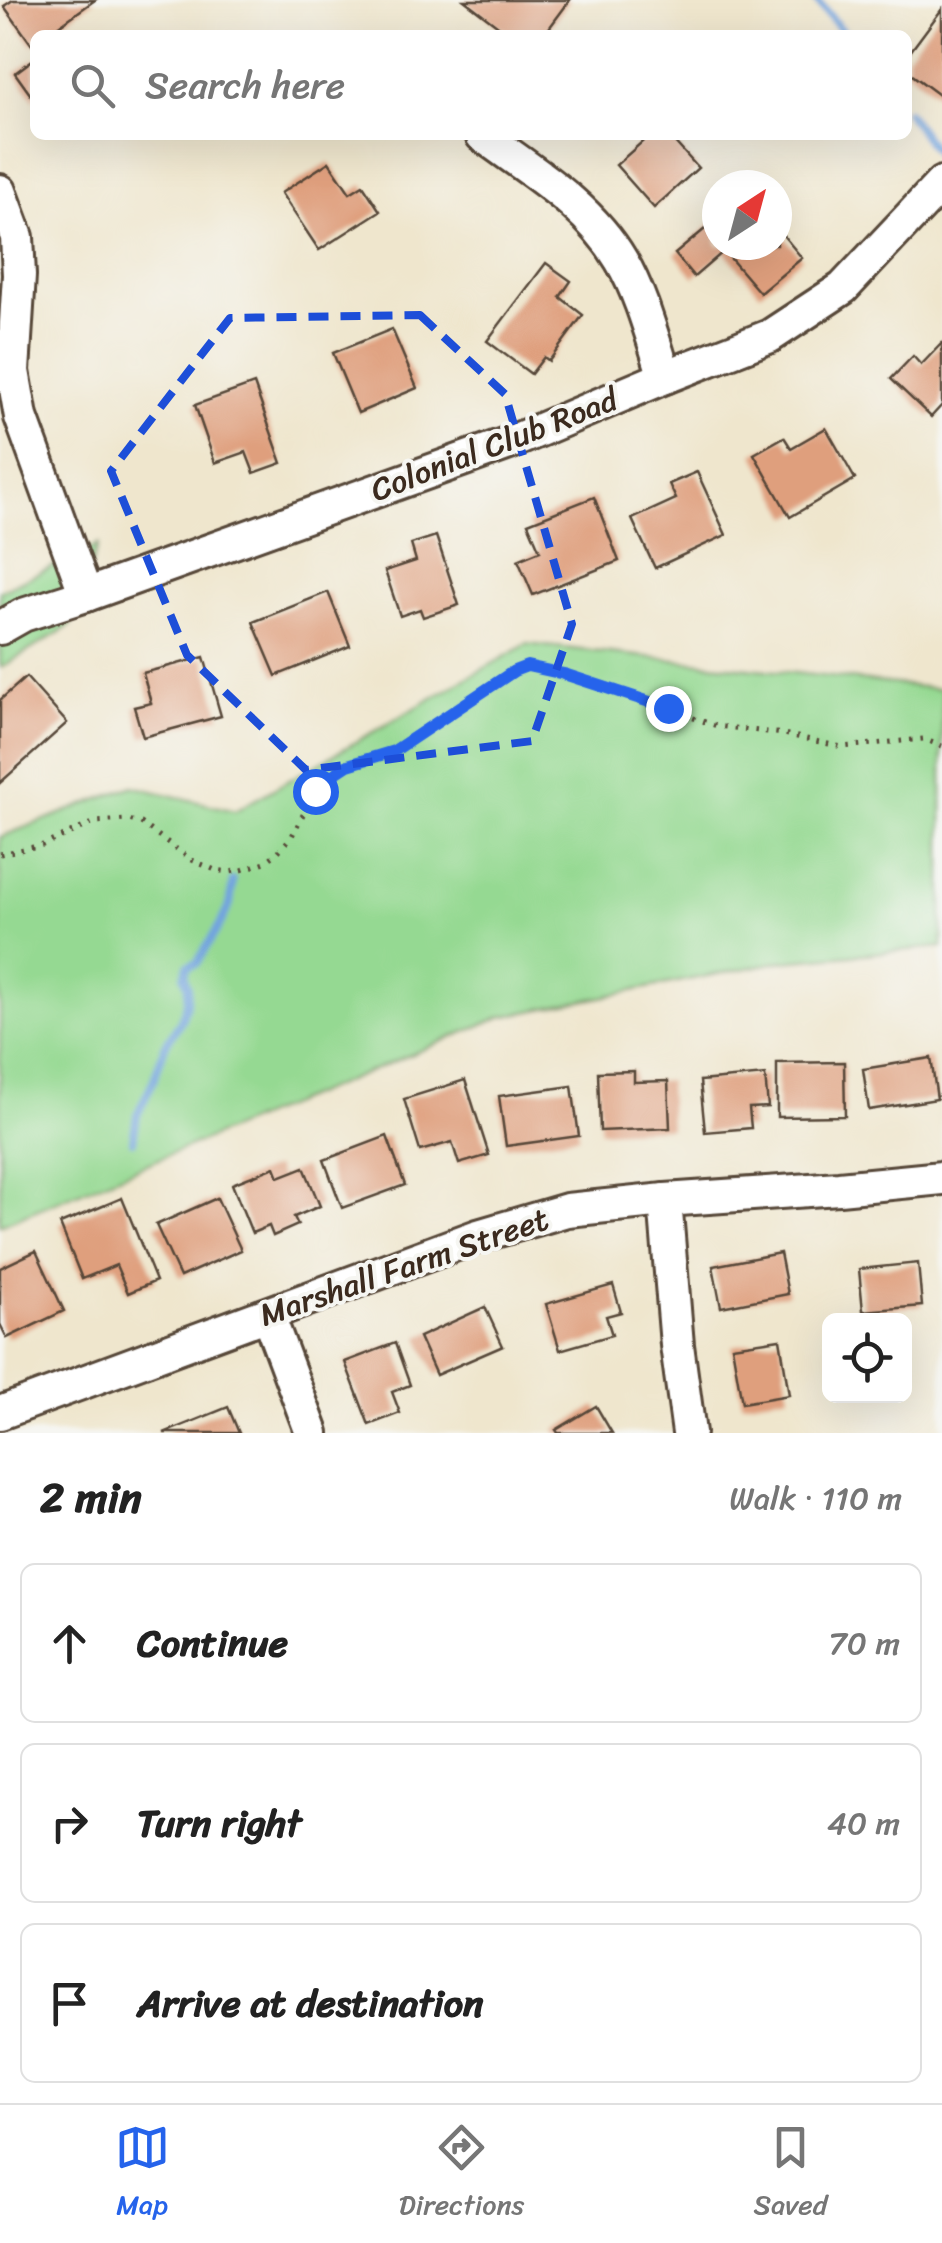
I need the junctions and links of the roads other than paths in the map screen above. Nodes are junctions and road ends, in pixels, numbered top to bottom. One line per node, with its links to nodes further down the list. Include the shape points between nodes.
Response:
1 (489, 140): 4 (street, via 596,224 622,261)
2 (942, 183): 4 (street, Colonial Club Road, via 844,288 770,336)
3 (0, 191): 5 (street, via 16,237 13,371 21,418)
4 (665, 377): 5 (street, Colonial Club Road, via 508,443)
5 (86, 594): 6 (street, Colonial Club Road)
6 (0, 628)
7 (942, 1178): 8 (street, Marshall Farm Street)
8 (665, 1200): 9 (street, Marshall Farm Street, via 567,1210); 12 (street)
9 (268, 1315): 10 (street, Marshall Farm Street); 11 (street)
10 (0, 1414)
11 (312, 1433)
12 (689, 1433)

